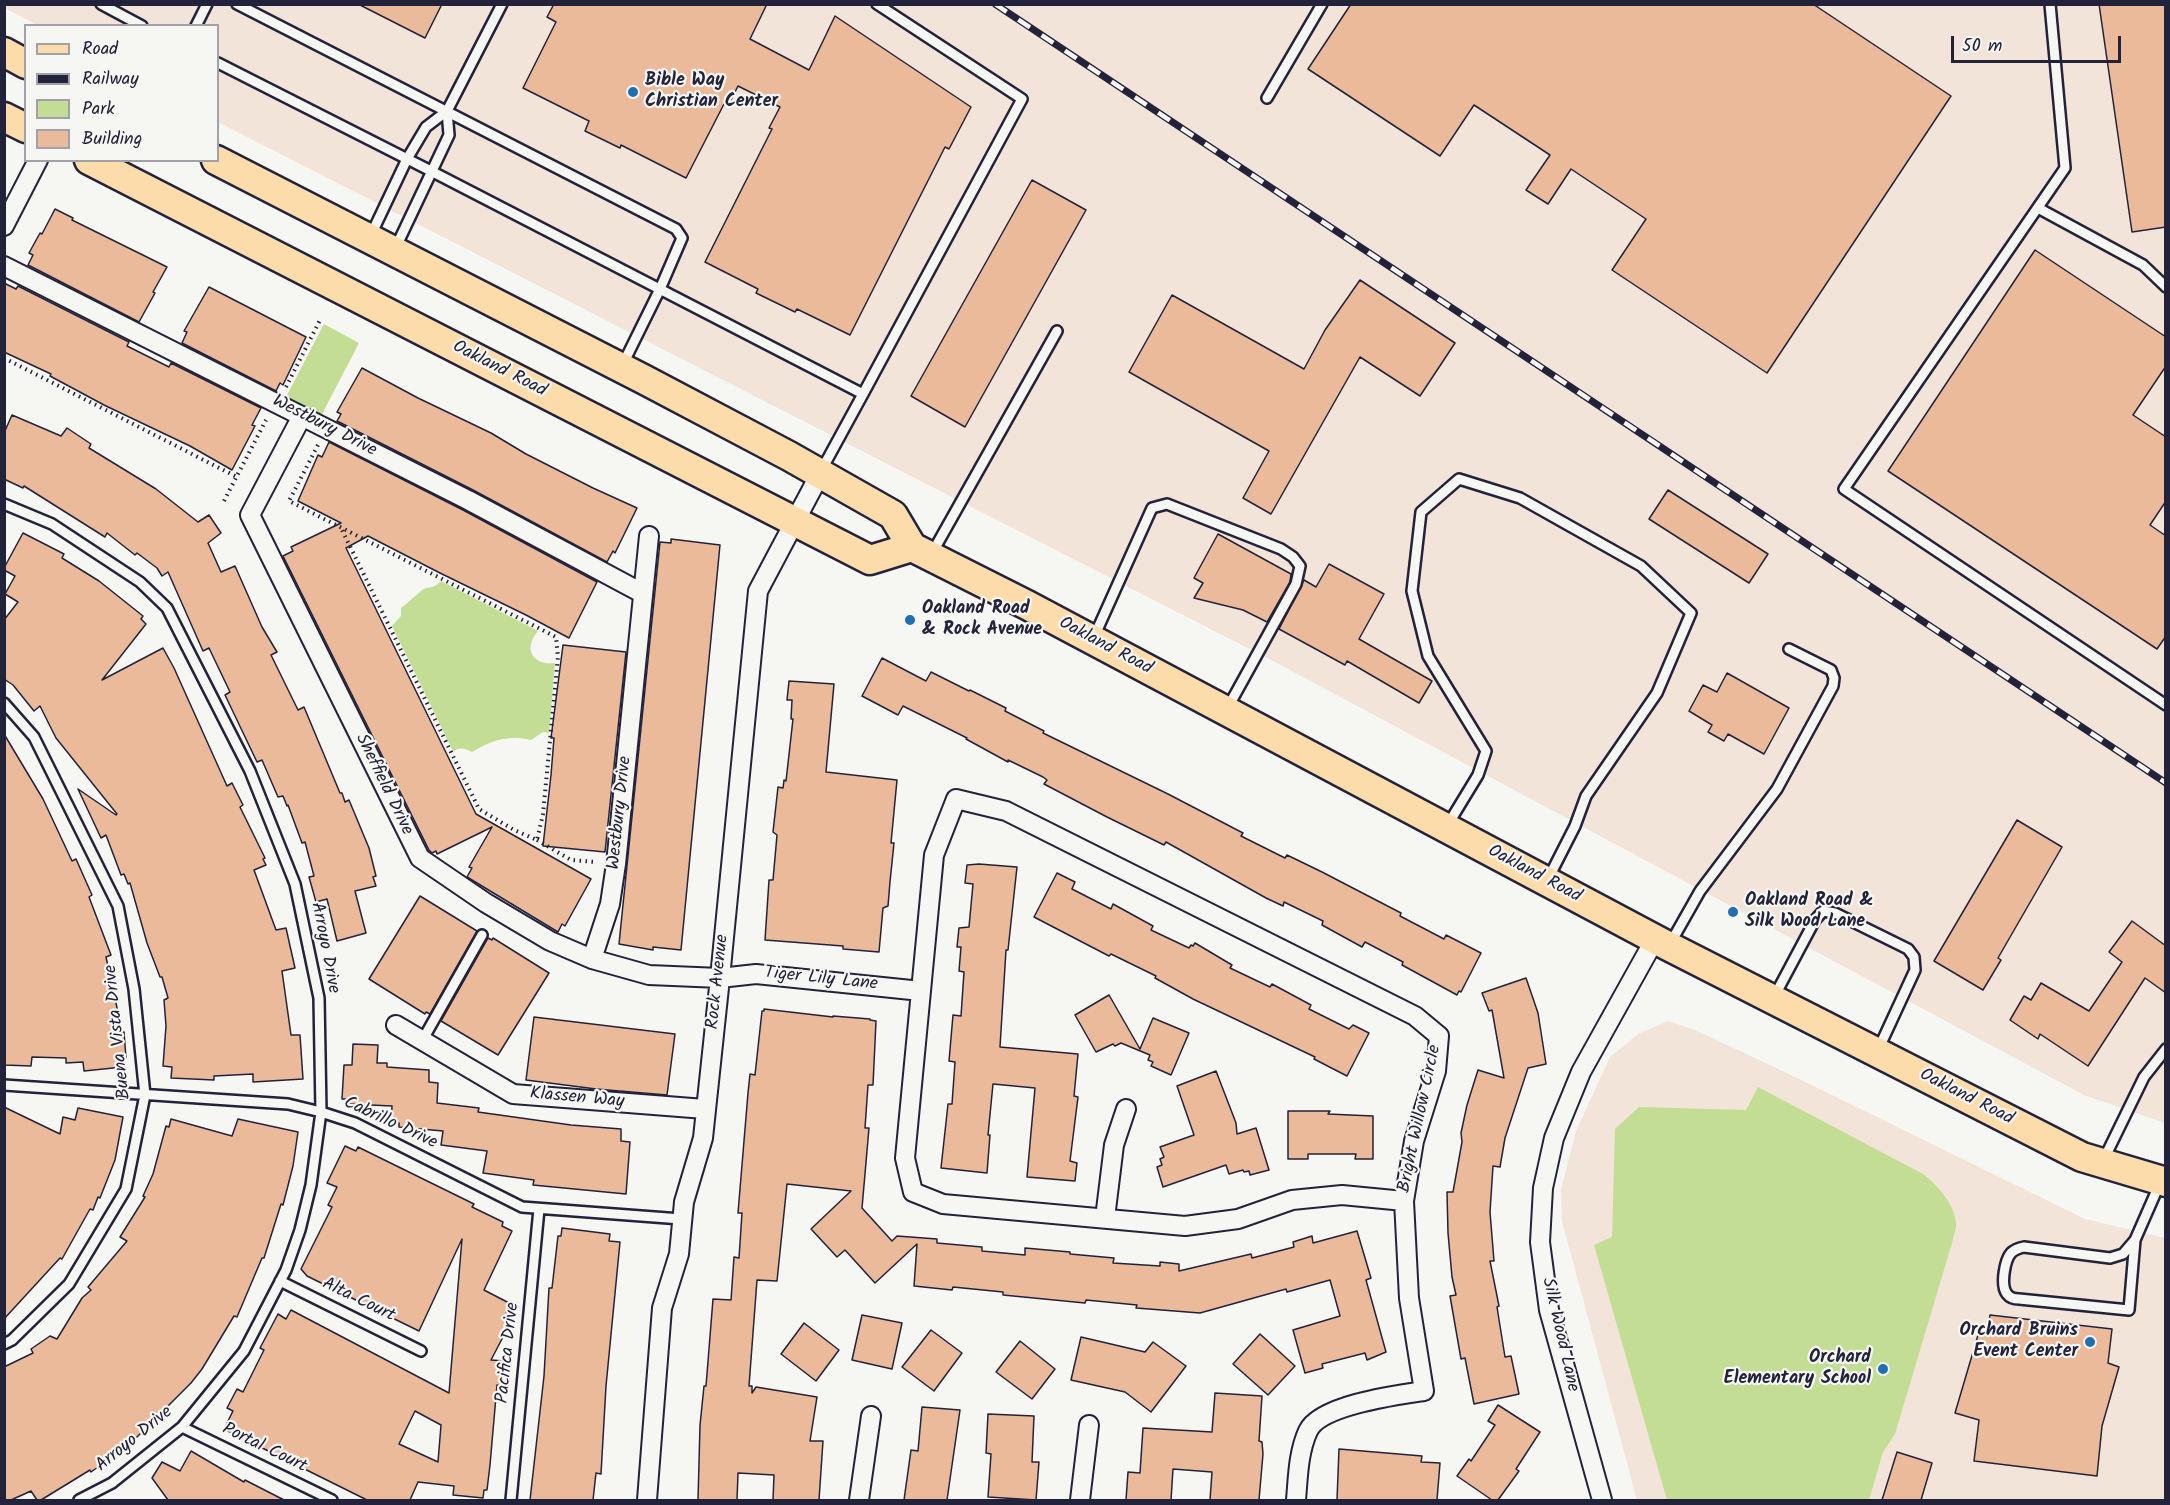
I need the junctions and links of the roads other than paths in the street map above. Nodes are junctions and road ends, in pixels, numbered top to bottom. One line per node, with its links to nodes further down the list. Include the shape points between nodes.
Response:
1 (101, 4): 8 (lane)
2 (207, 4): 9 (lane)
3 (237, 4): 14 (lane)
4 (502, 4): 14 (lane)
5 (877, 4): 30 (lane, via 1022,99)
6 (1322, 4): 13 (lane)
7 (2050, 4): 22 (lane, via 2065,168)
8 (138, 24)
9 (197, 24)
10 (4, 52): 11 (main road)
11 (24, 63)
12 (219, 64): 17 (lane)
13 (1267, 98)
14 (447, 111): 17 (lane, via 426,127); 21 (lane, via 449,135); 27 (lane, via 676,229 682,238)
15 (4, 117): 16 (main road)
16 (24, 127)
17 (407, 159): 21 (lane); 24 (lane)
18 (37, 162): 23 (street)
19 (93, 162): 34 (main road, Oakland Road)
20 (219, 162): 24 (main road)
21 (431, 171): 24 (lane); 27 (lane)
22 (2038, 208): 26 (lane, via 2144,265); 41 (lane, via 1844,489)
23 (4, 226)
24 (382, 245): 29 (main road)
25 (4, 266): 31 (street, Westbury Drive)
26 (2166, 287)
27 (660, 289): 29 (lane); 30 (lane)
28 (1057, 331): 36 (lane)
29 (621, 368): 32 (main road)
30 (863, 394): 32 (lane)
31 (302, 416): 37 (street, Westbury Drive); 47 (street, Sheffield Drive, via 250,515 420,858 486,903)
32 (820, 474): 34 (street, Rock Avenue); 36 (main road, via 893,515)
33 (4, 504): 59 (lane, Arroyo Drive, via 52,524 140,582 167,608 250,771 295,884 319,998)
34 (796, 521): 36 (main road, Oakland Road, via 870,560); 48 (street, Rock Avenue, via 758,591)
35 (649, 536): 37 (street, Westbury Drive)
36 (921, 552): 38 (main road, Oakland Road)
37 (642, 593): 47 (street, Westbury Drive, via 616,864 610,904)
38 (1093, 640): 42 (main road, Oakland Road); 42 (lane, via 1152,508 1167,504 1281,549 1300,566 1296,584)
39 (1790, 649): 46 (lane, via 1831,670 1833,686 1777,789)
40 (4, 703): 56 (lane, Buena Vista Drive, via 34,736 118,906 134,989)
41 (2166, 705)
42 (1226, 711): 43 (main road, Oakland Road)
43 (1445, 828): 44 (main road, Oakland Road); 44 (lane, via 1479,775 1486,751 1428,656 1412,591 1421,512 1460,479 1520,498 1641,566 1691,613 1657,693 1586,796)
44 (1547, 881): 46 (main road, Oakland Road)
45 (482, 935): 52 (lane)
46 (1662, 942): 50 (main road, Oakland Road); 80 (street, Silk Wood Lane, via 1581,1072 1554,1138 1543,1188 1540,1242 1549,1310)
47 (592, 959): 48 (street, Sheffield Drive, via 649,975)
48 (720, 978): 49 (street, Tiger Lily Lane, via 756,974); 57 (street, Rock Avenue)
49 (921, 991): 62 (street, Bright Willow Circle, via 934,855 956,799 1006,811 1415,1016 1439,1036 1436,1071 1414,1141); 64 (street, Bright Willow Circle, via 905,1158 913,1192 943,1204)
50 (1773, 999): 54 (main road, Oakland Road); 54 (lane, via 1823,911 1835,913 1908,949 1914,957 1915,970)
51 (396, 1025): 52 (street, Klassen Way)
52 (422, 1041): 57 (street, Klassen Way, via 513,1094)
53 (2166, 1049): 60 (lane, via 2145,1077)
54 (1877, 1052): 60 (main road, Oakland Road, via 2082,1157)
55 (4, 1085): 56 (lane, Cabrillo Drive)
56 (145, 1095): 59 (lane, Cabrillo Drive, via 288,1104); 68 (lane, Buena Vista Drive, via 126,1189 69,1284)
57 (705, 1109): 65 (street, Rock Avenue, via 703,1138)
58 (1126, 1109): 64 (street, via 1114,1145)
59 (321, 1112): 63 (lane, Cabrillo Drive, via 355,1123 522,1207); 67 (lane, Arroyo Drive, via 311,1185 300,1230)
60 (2102, 1163): 61 (main road, Oakland Road)
61 (2163, 1181): 66 (lane)
62 (1404, 1202): 64 (street, Bright Willow Circle, via 1342,1195 1292,1200 1238,1218 1185,1226); 79 (street, via 1410,1298 1424,1391 1377,1398 1328,1413 1309,1429 1300,1456)
63 (539, 1209): 65 (lane, Cabrillo Drive); 75 (lane, Pacifica Drive)
64 (1106, 1218)
65 (681, 1219): 76 (street, Rock Avenue, via 679,1254 662,1308)
66 (2135, 1240): 66 (lane, via 2123,1254 2110,1258 2016,1248 2006,1263 2004,1287 2012,1298 2129,1310)
67 (280, 1281): 69 (lane, Alta Court); 72 (lane, Arroyo Drive, via 244,1352)
68 (4, 1344)
69 (421, 1351)
70 (871, 1416): 77 (street)
71 (1089, 1425): 78 (street)
72 (182, 1427): 73 (lane, Arroyo Drive, via 112,1483); 74 (lane, Portal Court)
73 (79, 1500)
74 (332, 1500)
75 (511, 1500)
76 (647, 1500)
77 (859, 1500)
78 (1080, 1500)
79 (1296, 1500)
80 (1602, 1500)

